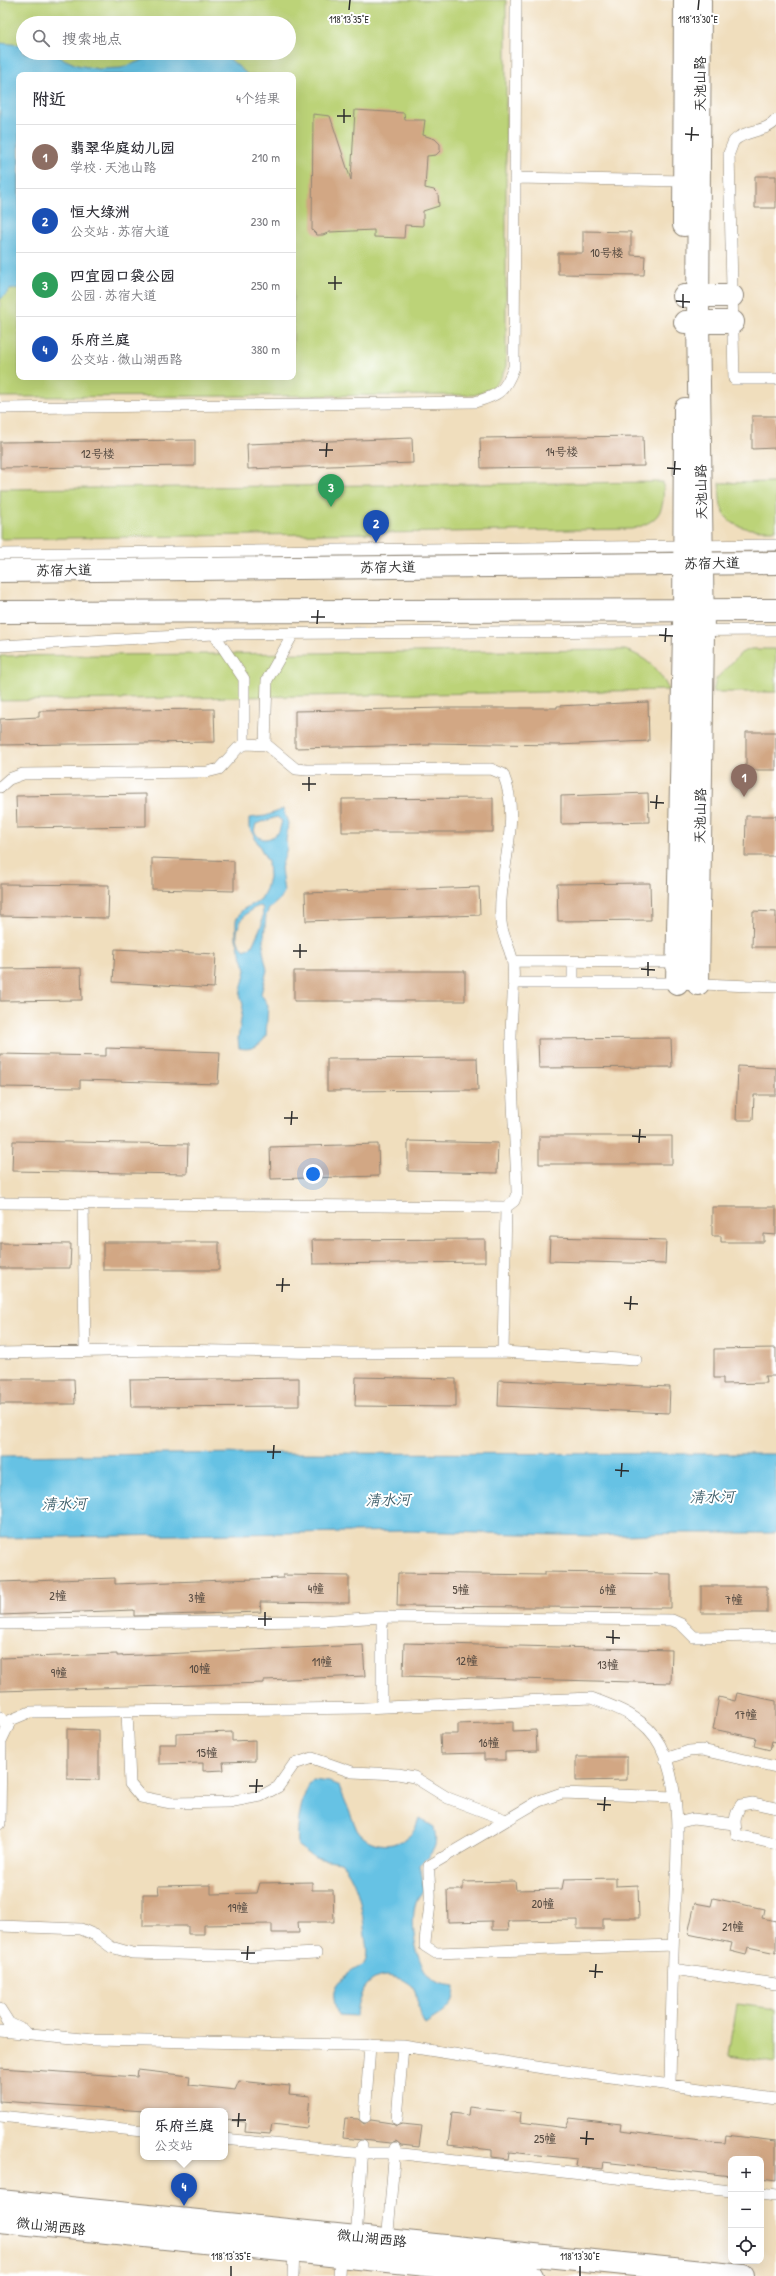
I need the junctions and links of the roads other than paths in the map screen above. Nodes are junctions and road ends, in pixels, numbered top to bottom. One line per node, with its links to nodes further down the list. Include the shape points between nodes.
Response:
1 (516, 0): 5 (lane)
2 (685, 0): 6 (street, 天池山路)
3 (700, 0): 6 (street, 天池山路)
4 (776, 120): 8 (lane, via 761,130 745,134 734,141 729,153)
5 (516, 178): 6 (lane); 12 (lane, via 514,367 507,386 495,397 475,402)
6 (692, 181): 7 (street, 天池山路)
7 (692, 296): 8 (street); 9 (street, 天池山路)
8 (732, 296): 10 (lane)
9 (692, 322): 10 (street); 15 (street, 天池山路)
10 (733, 322): 11 (lane, via 734,379)
11 (776, 379)
12 (0, 408)
13 (776, 545): 15 (lane)
14 (0, 554): 15 (lane)
15 (693, 554): 16 (street, 苏宿大道); 17 (street, 苏宿大道); 18 (street, 天池山路)
16 (776, 563)
17 (0, 571)
18 (693, 610): 19 (street); 20 (street); 22 (street, 天池山路)
19 (776, 610)
20 (0, 612)
21 (776, 630): 22 (lane)
22 (693, 632): 24 (lane); 32 (street); 35 (street, 天池山路)
23 (214, 634): 24 (lane); 25 (lane); 26 (lane, via 244,679)
24 (293, 634): 27 (lane, via 266,680)
25 (0, 646)
26 (244, 745): 27 (lane); 28 (lane, via 219,769 207,772 23,774)
27 (265, 745): 30 (lane, via 296,769 492,769 503,774 509,798 510,841 501,923)
28 (5, 779): 29 (lane)
29 (0, 787)
30 (513, 962): 31 (lane); 33 (lane)
31 (573, 962): 32 (lane); 34 (lane)
32 (678, 962): 35 (street)
33 (513, 983): 34 (lane); 39 (lane, via 511,1039 517,1193 514,1201)
34 (573, 983): 35 (lane)
35 (688, 984): 36 (lane)
36 (776, 987)
37 (0, 1203): 38 (lane)
38 (83, 1204): 39 (lane); 40 (lane)
39 (506, 1207): 41 (lane)
40 (85, 1351): 41 (lane); 42 (lane)
41 (503, 1352): 43 (lane)
42 (0, 1353)
43 (636, 1360)
44 (382, 1618): 45 (lane, via 319,1621); 46 (lane, via 672,1620 681,1624 694,1637); 47 (lane)
45 (0, 1624)
46 (776, 1636)
47 (382, 1707): 48 (lane); 51 (lane, via 591,1698 644,1723 660,1744)
48 (127, 1711): 50 (lane, via 30,1712 11,1720); 56 (lane, via 130,1784 141,1797 171,1803 229,1802 261,1796 278,1787 294,1764 312,1758 352,1772 398,1774 414,1778 448,1798)
49 (0, 1717): 50 (lane)
50 (8, 1727): 54 (lane, via 1,1741)
51 (665, 1759): 52 (lane, via 689,1751 702,1750); 53 (lane)
52 (776, 1767)
53 (674, 1797): 56 (lane, via 562,1793); 58 (lane)
54 (0, 1801): 57 (lane)
55 (776, 1808): 59 (lane, via 753,1803 741,1805 735,1814)
56 (506, 1820): 62 (lane, via 428,1866 430,1897 425,1946 436,1952 452,1953)
57 (0, 1824)
58 (677, 1824): 59 (lane, via 694,1819); 62 (lane)
59 (734, 1824): 60 (lane, via 737,1835)
60 (776, 1844)
61 (0, 1926): 63 (lane, via 81,1929 95,1935 111,1947 132,1953 257,1956)
62 (673, 1945): 64 (lane)
63 (316, 1953)
64 (673, 1969): 65 (lane); 71 (lane)
65 (776, 1984)
66 (0, 2009): 68 (lane, via 8,2023)
67 (0, 2031): 68 (lane)
68 (33, 2034): 69 (lane, via 94,2040)
69 (370, 2045): 70 (lane); 74 (lane)
70 (403, 2046): 71 (lane); 75 (lane)
71 (670, 2085): 72 (lane)
72 (776, 2099)
73 (0, 2116): 76 (lane)
74 (365, 2117)
75 (397, 2119)
76 (140, 2131)
77 (228, 2139): 78 (lane)
78 (362, 2149): 79 (lane); 86 (lane)
79 (394, 2150): 80 (lane); 87 (lane)
80 (728, 2191)
81 (764, 2194): 82 (lane)
82 (776, 2196)
83 (0, 2201): 85 (street, 微山湖西路)
84 (0, 2221): 88 (street, 微山湖西路)
85 (294, 2230): 86 (street, 微山湖西路); 88 (lane)
86 (348, 2236): 87 (street, 微山湖西路); 89 (lane)
87 (386, 2250): 89 (street, 微山湖西路); 91 (street, 微山湖西路); 92 (street, 微山湖西路)
88 (294, 2252): 89 (street, 微山湖西路); 90 (lane)
89 (344, 2263)
90 (293, 2276)
91 (532, 2276)
92 (743, 2276)

